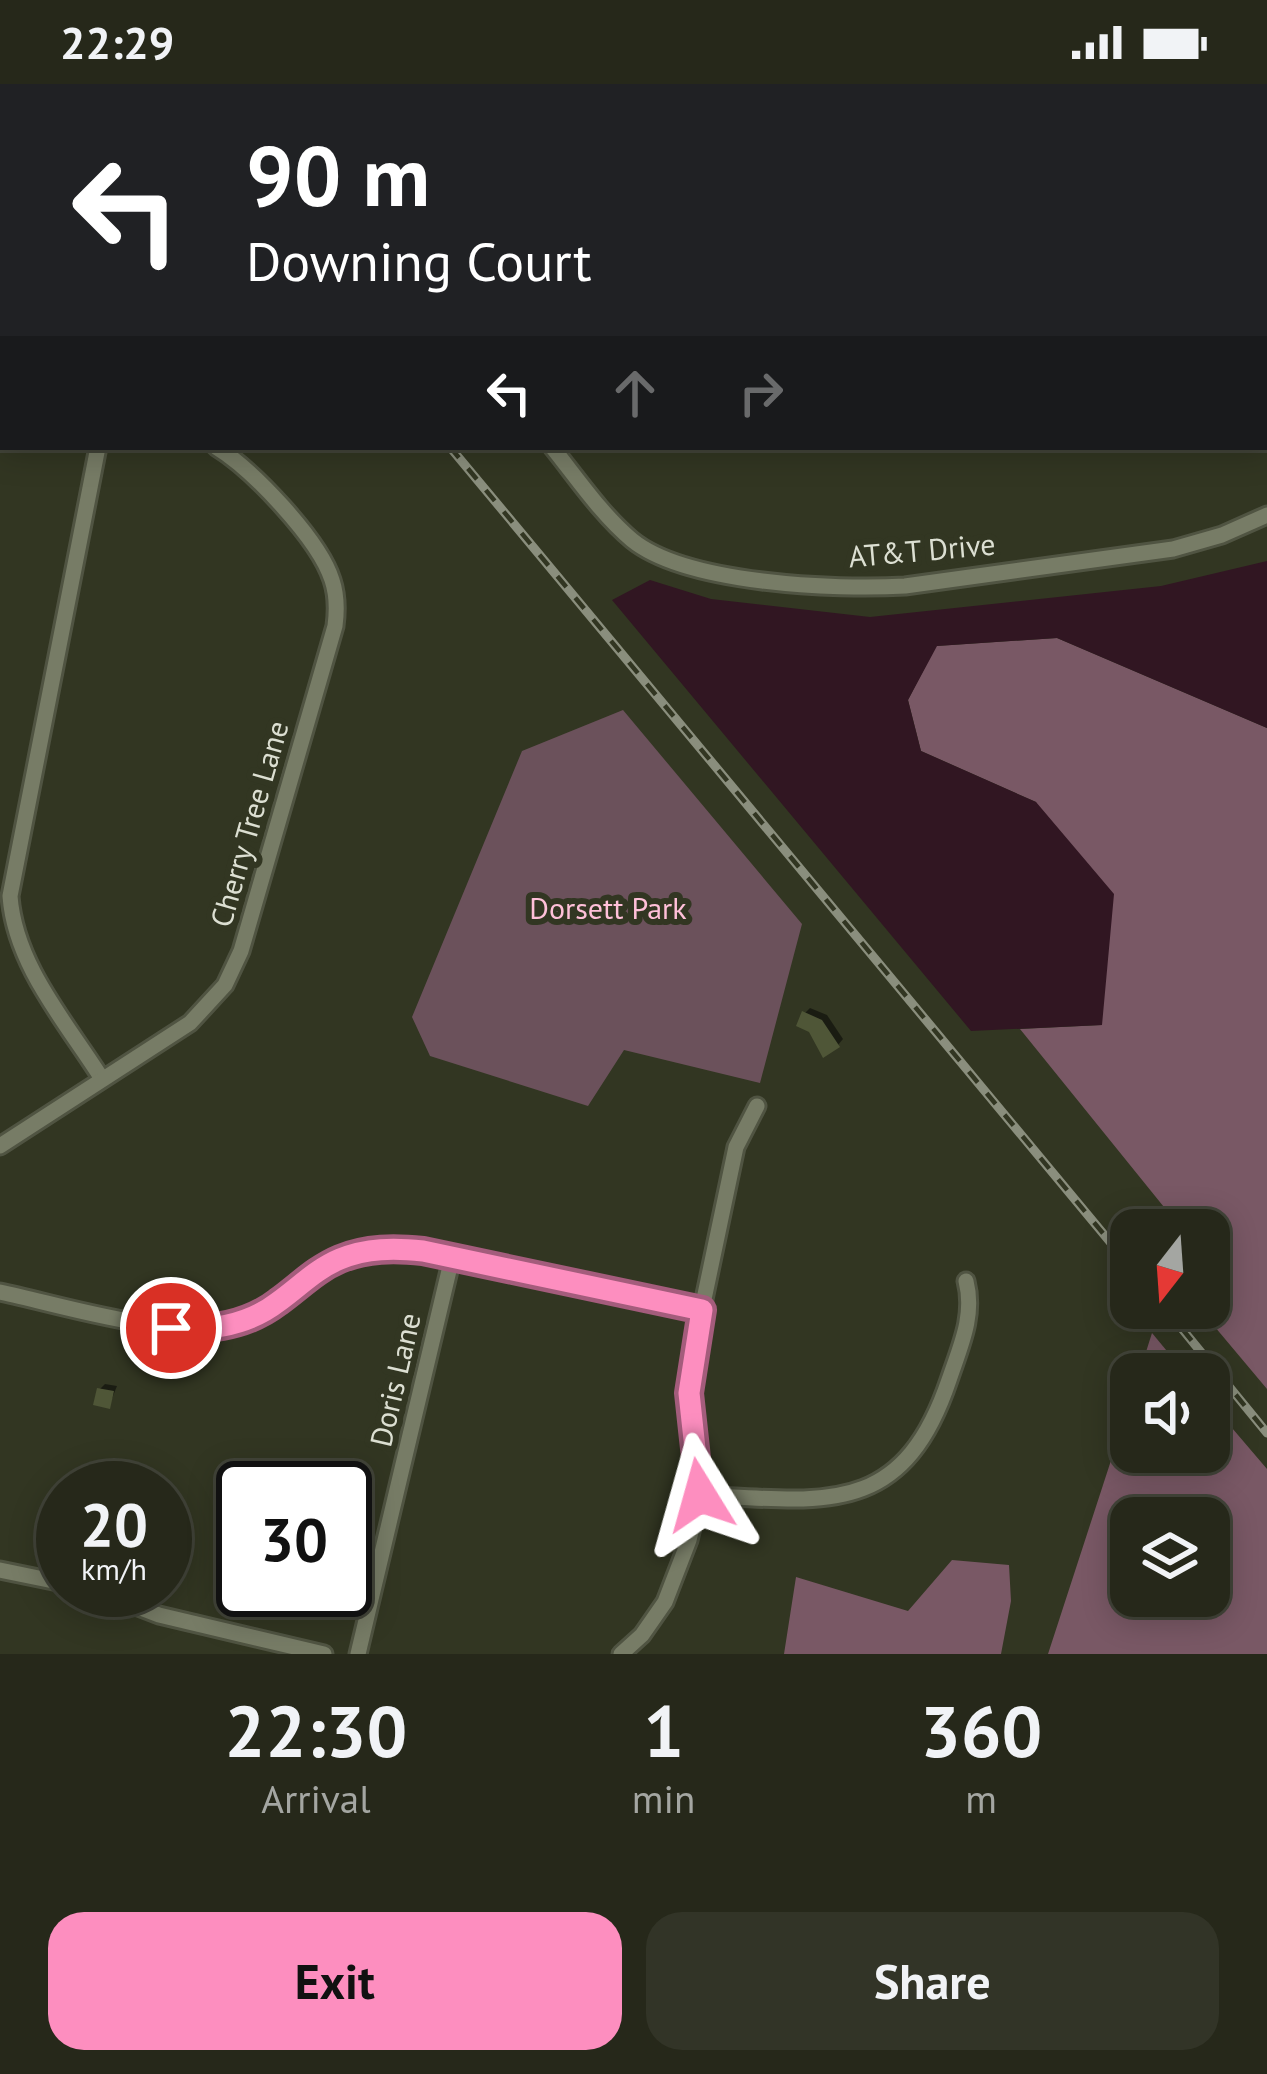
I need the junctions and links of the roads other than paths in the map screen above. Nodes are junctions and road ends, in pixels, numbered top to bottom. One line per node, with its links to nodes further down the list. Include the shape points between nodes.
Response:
1 (97, 450): 5 (street, via 10,896 24,956)
2 (220, 450): 5 (street, Cherry Tree Lane, via 263,485 319,554 336,592 335,626 235,967 199,1015)
3 (555, 450): 4 (street, AT&T Drive, via 632,539 657,556 745,577 905,586 1173,549)
4 (1267, 514)
5 (102, 1079): 7 (street, Cherry Tree Lane)
6 (758, 1106): 11 (street, via 736,1147)
7 (0, 1146)
8 (452, 1258): 10 (street, via 400,1249 354,1254 259,1314 199,1329); 11 (street); 17 (street, Doris Lane)
9 (967, 1281): 12 (street, via 968,1322 941,1403 920,1445 895,1470 863,1490 826,1499)
10 (0, 1292)
11 (702, 1310): 12 (street, via 689,1393)
12 (700, 1495): 18 (street, via 665,1602)
13 (0, 1570): 14 (street)
14 (36, 1577)
15 (168, 1617): 16 (street)
16 (325, 1654)
17 (358, 1654)
18 (621, 1654)

